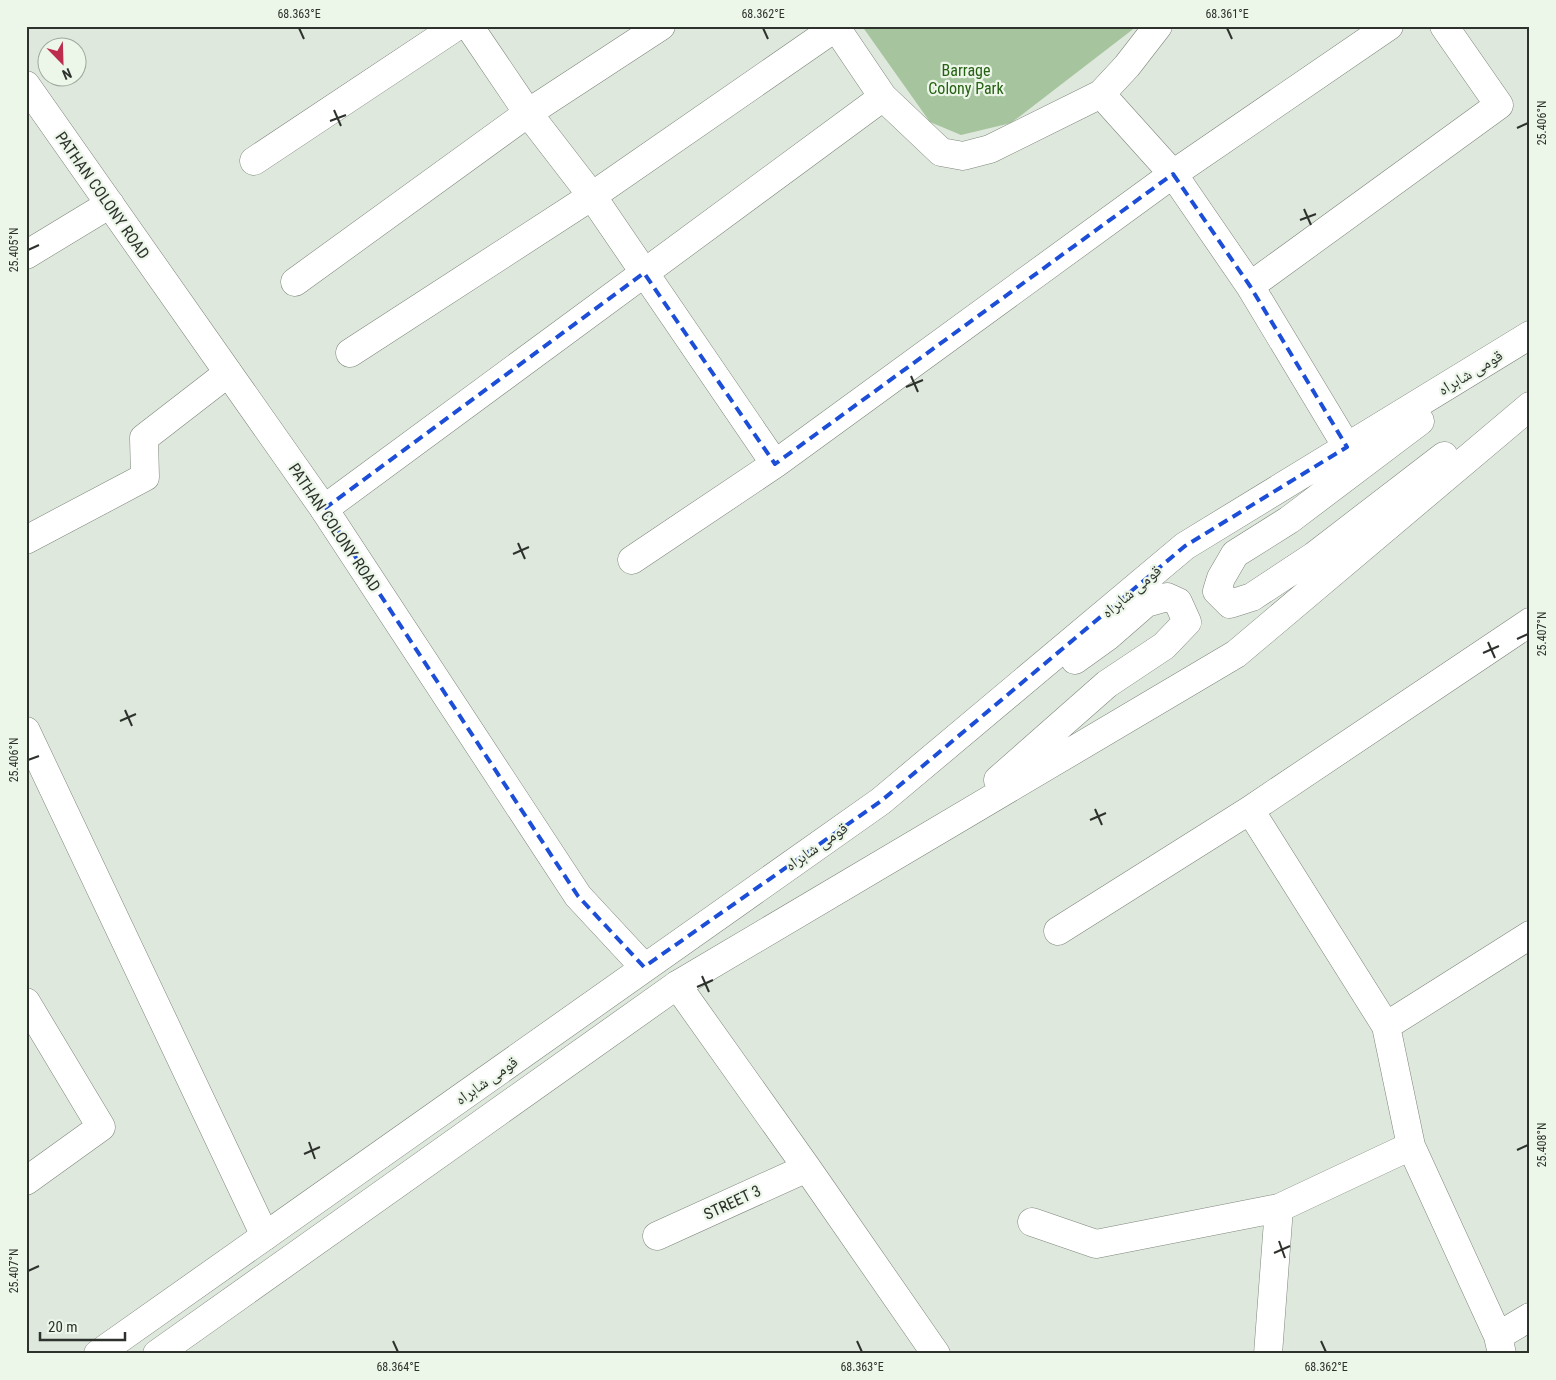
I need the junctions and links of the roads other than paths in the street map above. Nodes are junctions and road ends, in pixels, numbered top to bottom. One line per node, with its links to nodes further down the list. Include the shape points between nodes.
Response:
1 (457, 26): 12 (main road)
2 (469, 26): 11 (main road)
3 (660, 26): 11 (main road)
4 (1158, 26): 9 (main road)
5 (1389, 26): 13 (main road)
6 (1444, 26): 19 (main road, via 1500,105)
7 (836, 27): 10 (main road); 14 (main road)
8 (26, 85): 15 (main road, PATHAN COLONY ROAD)
9 (1101, 94): 10 (main road, via 990,148 963,156 941,152); 13 (main road)
10 (883, 97): 17 (main road)
11 (528, 113): 14 (main road); 18 (main road)
12 (254, 161)
13 (1173, 174): 19 (main road); 26 (main road)
14 (592, 196): 17 (main road); 21 (main road)
15 (110, 204): 16 (main road); 22 (main road, PATHAN COLONY ROAD)
16 (26, 255)
17 (644, 273): 26 (main road); 27 (main road)
18 (295, 282)
19 (1250, 286): 25 (main road)
20 (1530, 337): 23 (main road, via 1289,520 1235,554 1217,591 1230,604 1252,597 1314,556 1430,466); 25 (main road, قومی شاہراہ)
21 (350, 353)
22 (228, 372): 27 (main road, PATHAN COLONY ROAD); 28 (main road, via 144,438 145,477)
23 (1530, 397)
24 (1530, 406): 34 (main road, قومی شاہراہ, via 1236,654)
25 (1347, 447): 32 (main road, قومی شاہراہ, via 1186,546)
26 (775, 464): 29 (main road)
27 (324, 509): 37 (main road, PATHAN COLONY ROAD, via 578,896)
28 (26, 540)
29 (632, 560)
30 (1530, 622): 33 (main road)
31 (26, 731): 46 (main road)
32 (881, 800): 34 (main road, via 1107,637 1146,603 1168,597 1178,602 1187,622 1164,646 1107,684); 37 (main road, قومی شاہراہ)
33 (1250, 810): 35 (main road); 40 (main road)
34 (943, 827): 38 (main road, قومی شاہراہ)
35 (1058, 931)
36 (1530, 935): 40 (main road)
37 (644, 968): 46 (main road, قومی شاہراہ)
38 (677, 985): 42 (main road); 51 (main road, قومی شاہراہ)
39 (26, 1002): 43 (main road, via 101,1127)
40 (1386, 1026): 41 (main road)
41 (1411, 1146): 44 (main road); 49 (main road)
42 (807, 1168): 47 (main road, STREET 3); 52 (main road)
43 (26, 1181)
44 (1278, 1208): 45 (main road, via 1096,1244); 53 (main road)
45 (1032, 1222)
46 (265, 1236): 50 (main road, قومی شاہراہ)
47 (657, 1236)
48 (1530, 1316): 49 (main road)
49 (1500, 1345)
50 (98, 1354)
51 (157, 1354)
52 (936, 1354)
53 (1268, 1354)

